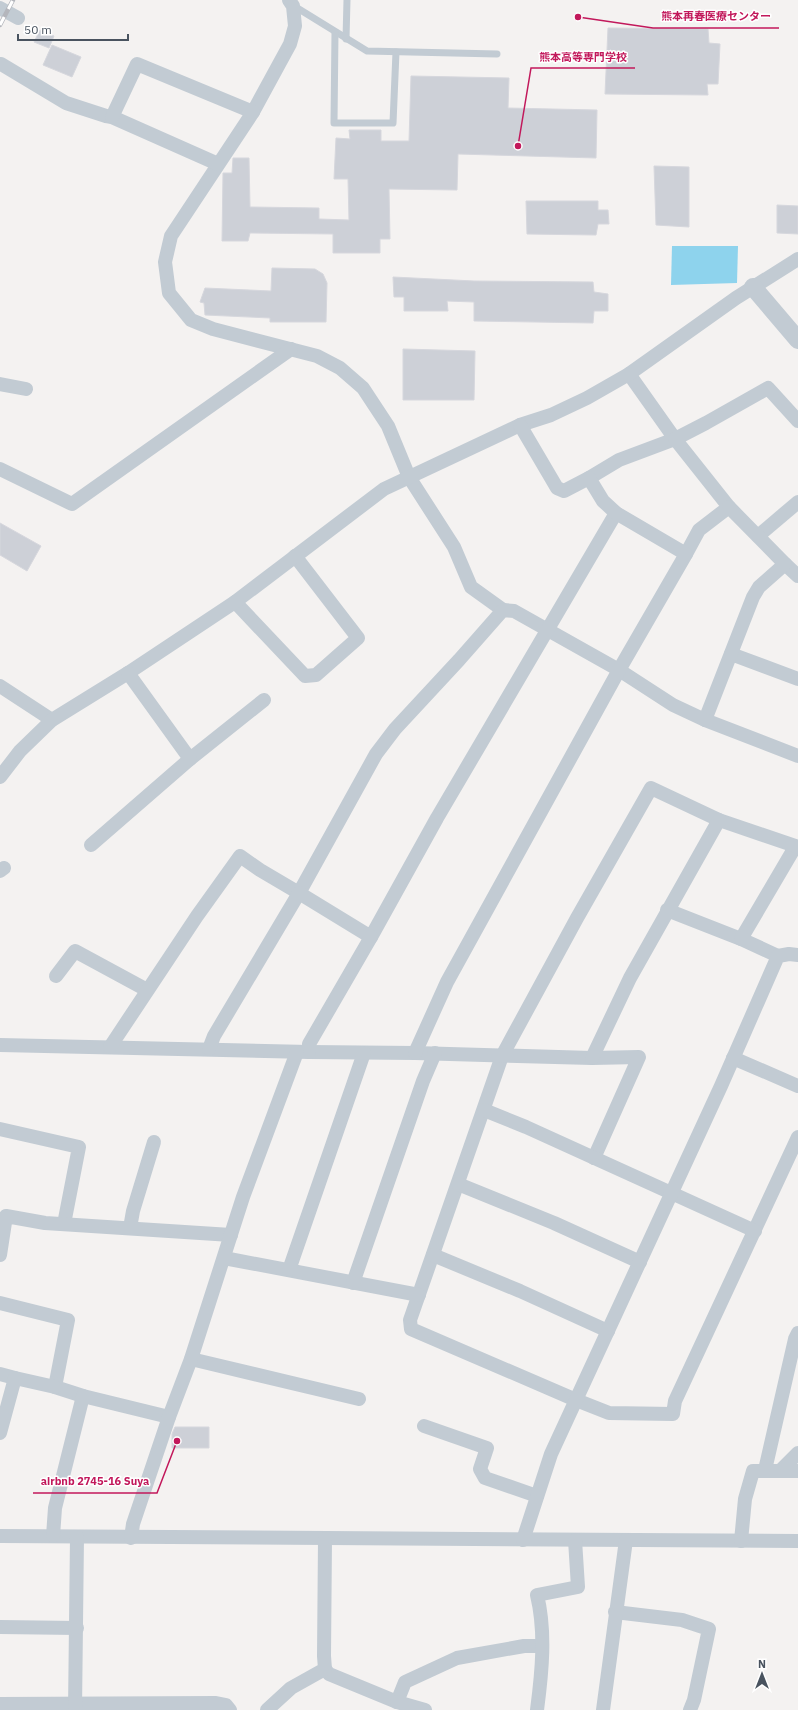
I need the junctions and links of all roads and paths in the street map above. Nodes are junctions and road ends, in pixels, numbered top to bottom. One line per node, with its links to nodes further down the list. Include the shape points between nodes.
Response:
1 (347, 0): 6 (lane)
2 (291, 3): 5 (lane); 10 (street, via 294,26 290,44)
3 (0, 8): 4 (street)
4 (18, 18)
5 (335, 32): 6 (lane); 7 (lane, via 334,123 393,123)
6 (346, 39): 7 (lane, via 367,51)
7 (396, 52): 8 (lane)
8 (497, 54)
9 (1, 64): 11 (street, via 66,102)
10 (253, 112): 11 (street, via 137,64); 12 (street)
11 (112, 117): 12 (street)
12 (218, 164): 16 (street, via 171,236 165,262 169,293 191,320 213,329)
13 (798, 259): 14 (street)
14 (753, 288): 15 (street); 17 (street)
15 (798, 340)
16 (291, 349): 23 (street, via 72,504); 24 (street, via 317,356 340,368 364,388 388,426)
17 (629, 374): 21 (street, via 551,415); 22 (street)
18 (0, 384): 19 (street)
19 (26, 388)
20 (798, 421): 22 (street, via 768,388)
21 (520, 425): 24 (street); 25 (street, via 556,488 564,491)
22 (675, 439): 25 (street, via 620,460); 27 (street)
23 (0, 469)
24 (409, 477): 31 (street, via 384,489); 35 (street, via 454,547 471,587)
25 (589, 478): 28 (street, via 603,501)
26 (798, 502): 29 (street)
27 (729, 507): 29 (street); 30 (street, via 699,530)
28 (616, 512): 30 (street); 36 (street)
29 (758, 536): 32 (street)
30 (686, 554): 38 (street)
31 (295, 556): 34 (street); 34 (street, via 358,638 316,676 305,676)
32 (785, 564): 33 (street); 37 (street, via 759,587)
33 (798, 576)
34 (235, 602): 39 (street)
35 (504, 610): 36 (street, via 514,611); 51 (street, via 395,729 376,754)
36 (546, 630): 38 (street); 53 (street)
37 (731, 654): 40 (street); 44 (street)
38 (620, 670): 44 (street, via 673,705); 63 (street, via 447,982)
39 (128, 673): 43 (street); 46 (street)
40 (798, 679)
41 (0, 686): 43 (street)
42 (264, 700): 46 (street)
43 (52, 720): 47 (street, via 20,751)
44 (705, 720): 45 (street)
45 (798, 756)
46 (190, 759): 49 (street)
47 (0, 777)
48 (719, 820): 50 (street); 52 (street); 66 (street, via 651,788)
49 (91, 845)
50 (796, 847): 54 (street)
51 (300, 893): 53 (street); 58 (street, via 240,856); 61 (street, via 214,1036)
52 (667, 910): 54 (street); 67 (street, via 630,978)
53 (371, 936): 62 (street)
54 (741, 939): 56 (street)
55 (798, 955): 56 (street)
56 (778, 956): 68 (street)
57 (56, 976): 58 (street, via 75,951)
58 (147, 990): 60 (street)
59 (0, 1045): 60 (street)
60 (110, 1047): 61 (street)
61 (209, 1049): 62 (street)
62 (303, 1052): 64 (street); 81 (street, via 243,1197)
63 (415, 1052): 64 (street); 65 (street)
64 (364, 1053): 86 (street)
65 (435, 1053): 66 (street); 87 (street)
66 (502, 1056): 67 (street); 70 (street)
67 (592, 1058): 74 (street, via 639,1057)
68 (733, 1058): 69 (street); 76 (street)
69 (798, 1086)
70 (484, 1110): 74 (street); 75 (street)
71 (0, 1128): 78 (street, via 79,1147)
72 (798, 1137): 80 (street)
73 (154, 1142): 79 (street)
74 (594, 1158): 76 (street)
75 (458, 1184): 83 (street); 85 (street, via 554,1222)
76 (671, 1192): 80 (street); 85 (street)
77 (3, 1215): 78 (street); 82 (street)
78 (64, 1224): 79 (street)
79 (130, 1228): 81 (street)
80 (755, 1231): 98 (street, via 675,1401 673,1414 609,1413)
81 (231, 1235): 84 (street)
82 (0, 1255)
83 (433, 1255): 88 (street); 90 (street)
84 (224, 1258): 86 (street); 92 (street)
85 (640, 1262): 90 (street)
86 (289, 1270): 87 (street)
87 (353, 1283): 88 (street)
88 (419, 1295): 98 (street, via 410,1320 411,1329)
89 (0, 1303): 95 (street, via 68,1320)
90 (608, 1331): 98 (street)
91 (798, 1333): 103 (street)
92 (191, 1359): 97 (street); 99 (street)
93 (0, 1374): 94 (street)
94 (15, 1378): 95 (street); 101 (street)
95 (55, 1387): 96 (street)
96 (83, 1396): 99 (street); 108 (street, via 55,1508)
97 (359, 1399)
98 (576, 1400): 106 (street, via 551,1454)
99 (169, 1417): 110 (street, via 133,1524)
100 (424, 1426): 106 (street, via 487,1448 480,1469 485,1478)
101 (0, 1433)
102 (798, 1453): 104 (street)
103 (765, 1470): 104 (street); 115 (street, via 754,1471 745,1499)
104 (781, 1470): 105 (street)
105 (798, 1470)
106 (537, 1496): 112 (street)
107 (0, 1536): 108 (street)
108 (53, 1536): 109 (street)
109 (76, 1537): 110 (street); 119 (street)
110 (131, 1538): 111 (street)
111 (325, 1539): 112 (street); 121 (street)
112 (523, 1540): 113 (street)
113 (575, 1540): 114 (street); 120 (street, via 578,1587 537,1595)
114 (626, 1540): 115 (street); 117 (street)
115 (741, 1541): 116 (street)
116 (798, 1541)
117 (615, 1612): 129 (street); 130 (street, via 682,1620 709,1629)
118 (0, 1627): 119 (street)
119 (77, 1628): 124 (street)
120 (542, 1646): 122 (street, via 524,1646 457,1658 405,1682); 128 (street, via 542,1675)
121 (326, 1669): 122 (street, via 329,1674); 126 (street, via 291,1688)
122 (397, 1702): 127 (street)
123 (0, 1704): 124 (street)
124 (75, 1707): 125 (street, via 216,1703)
125 (230, 1710)
126 (267, 1710)
127 (425, 1710)
128 (537, 1710)
129 (603, 1710)
130 (690, 1710)

